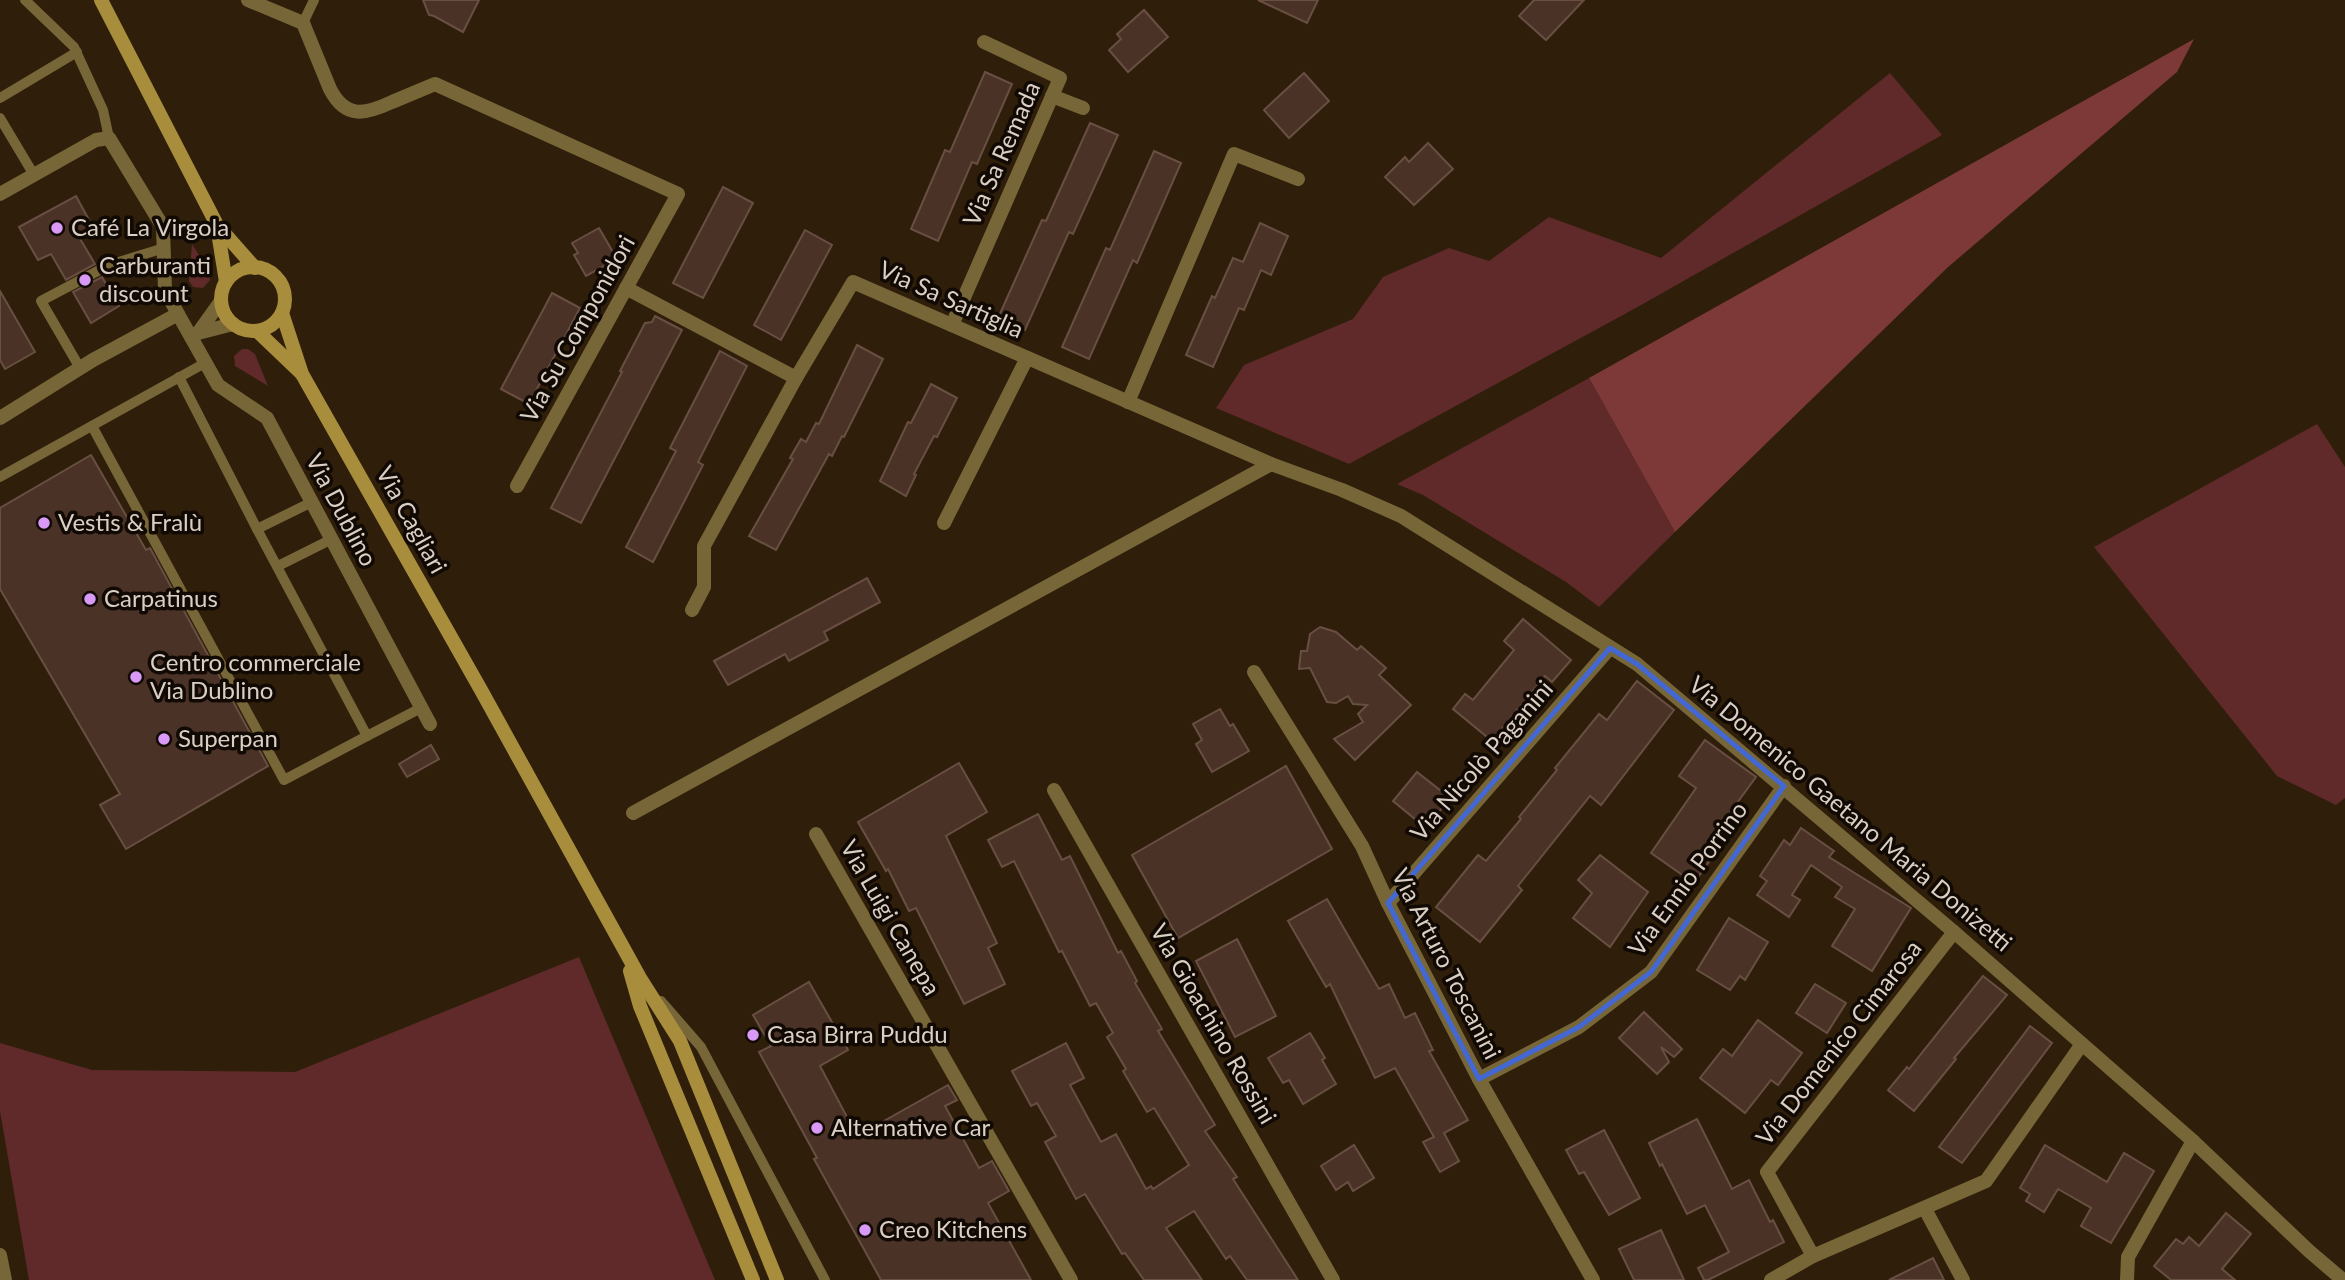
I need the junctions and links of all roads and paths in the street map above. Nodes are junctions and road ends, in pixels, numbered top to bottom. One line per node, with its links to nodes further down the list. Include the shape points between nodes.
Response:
1 (25, 0): 7 (lane)
2 (248, 0): 5 (street)
3 (314, 0): 5 (lane)
4 (103, 1): 16 (main road, Via Cagliari)
5 (303, 23): 20 (street, Via Su Componidori, via 330,89 344,107 367,113 435,84 678,194)
6 (984, 42): 8 (street, Via Sa Remada, via 1060,78)
7 (77, 52): 9 (lane); 12 (lane, via 103,110)
8 (1052, 96): 10 (street); 25 (street, Via Sa Remada)
9 (0, 98)
10 (1083, 108)
11 (0, 118): 13 (lane)
12 (109, 138): 13 (street, via 96,140); 17 (street, Via Dublino, via 163,227)
13 (34, 175): 15 (street)
14 (1298, 179): 34 (street, via 1234,154)
15 (0, 194)
16 (217, 225): 18 (main road, Via Cagliari); 19 (main road, Via Cagliari)
17 (164, 248): 23 (street, Via Dublino, via 165,290); 30 (lane, via 109,265 41,302)
18 (255, 268): 19 (main road, via 242,270); 22 (main road, Via Cagliari, via 270,272 281,283)
19 (226, 282): 21 (main road, Via Cagliari)
20 (626, 288): 33 (street); 39 (street, Via Su Componidori)
21 (221, 301): 24 (main road); 27 (street)
22 (282, 313): 26 (main road, via 272,325); 31 (main road, Via Cagliari)
23 (178, 314): 27 (street, Via Dublino); 30 (street)
24 (233, 324): 26 (main road, Via Cagliari); 27 (street)
25 (952, 325): 28 (street, Via Sa Sartiglia); 33 (street, Via Sa Sartiglia, via 853,282)
26 (257, 331): 31 (main road, Via Cagliari)
27 (194, 335): 29 (street, Via Dublino)
28 (1027, 358): 34 (street, Via Sa Sartiglia); 41 (street)
29 (205, 363): 32 (lane); 40 (street, Via Dublino, via 218,385 267,418)
30 (80, 368): 35 (street)
31 (302, 374): 57 (main road, Via Cagliari)
32 (179, 377): 36 (lane); 42 (lane)
33 (796, 378): 45 (street, via 705,546 704,587)
34 (1128, 402): 37 (street, Via Sa Sartiglia)
35 (0, 418)
36 (92, 426): 38 (lane); 50 (lane, via 284,780)
37 (1271, 464): 46 (street, Via Domenico Gaetano Maria Donizetti, via 1401,516); 53 (street)
38 (0, 477)
39 (517, 486)
40 (312, 502): 42 (lane); 43 (street, Via Dublino)
41 (944, 523)
42 (257, 529): 44 (lane)
43 (332, 539): 44 (lane); 48 (street, Via Dublino)
44 (278, 566): 50 (lane)
45 (692, 610)
46 (1610, 648): 51 (street, Via Domenico Gaetano Maria Donizetti, via 1637,664); 55 (street, Via Nicolò Paganini)
47 (1254, 672): 55 (street, Via Arturo Toscanini, via 1362,846)
48 (421, 708): 49 (street, Via Dublino); 50 (lane)
49 (430, 723)
50 (368, 736)
51 (1784, 786): 56 (street, Via Domenico Gaetano Maria Donizetti); 60 (street, Via Ennio Porrino, via 1651,972 1579,1027)
52 (1054, 790): 70 (street, Via Gioachino Rossini)
53 (633, 814)
54 (816, 834): 69 (street, Via Luigi Canepa)
55 (1388, 904): 60 (street, Via Arturo Toscanini)
56 (1954, 932): 59 (street, Via Domenico Gaetano Maria Donizetti); 64 (street, Via Domenico Cimarosa, via 1767,1172)
57 (620, 939): 58 (main road); 66 (main road, via 640,1006)
58 (640, 978): 67 (main road, via 680,1041); 68 (lane, via 701,1047)
59 (2082, 1044): 61 (street, Via Domenico Gaetano Maria Donizetti); 62 (street, via 1986,1181)
60 (1479, 1079): 71 (street, Via Arturo Toscanini)
61 (2193, 1141): 74 (street, via 2128,1257); 75 (street, Via Domenico Gaetano Maria Donizetti)
62 (1925, 1209): 64 (street); 73 (street)
63 (0, 1255): 65 (street)
64 (1813, 1256): 72 (street)
65 (5, 1280)
66 (753, 1280)
67 (777, 1280)
68 (825, 1280)
69 (1070, 1280)
70 (1333, 1280)
71 (1593, 1280)
72 (1771, 1280)
73 (1963, 1280)
74 (2128, 1280)
75 (2343, 1280)

